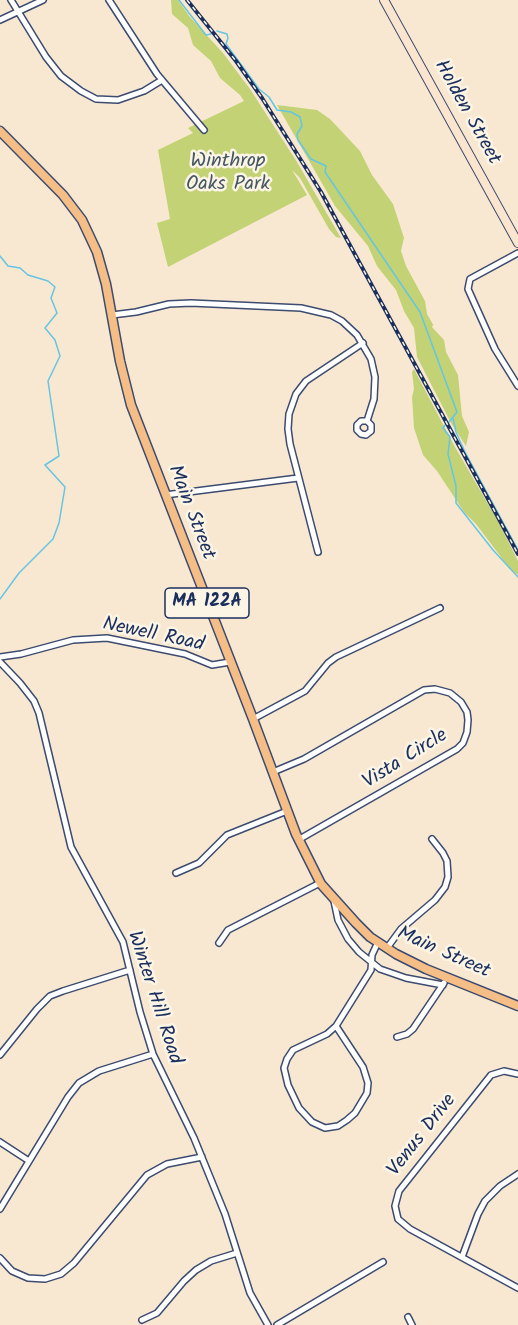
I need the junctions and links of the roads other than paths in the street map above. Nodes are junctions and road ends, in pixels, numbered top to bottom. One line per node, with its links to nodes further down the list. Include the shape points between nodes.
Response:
1 (11, 0): 5 (street)
2 (43, 0): 5 (street)
3 (109, 0): 7 (street)
4 (384, 0): 10 (main road, Holden Street)
5 (17, 12): 6 (street); 7 (street, via 61,76 89,96 118,100)
6 (0, 20)
7 (162, 80): 8 (street)
8 (204, 130)
9 (0, 131): 12 (main road, Main Street / MA 122A, via 56,187 82,220 104,274)
10 (518, 243)
11 (518, 253): 14 (street, via 470,279 468,289 485,330)
12 (112, 315): 13 (street, via 180,303 319,311 353,330); 17 (main road, Main Street / MA 122A, via 131,405)
13 (363, 343): 15 (street, via 375,377); 16 (street, via 306,381 293,400 288,429)
14 (518, 386)
15 (367, 421)
16 (298, 478): 17 (street); 18 (street)
17 (165, 495): 22 (main road, Main Street / MA 122A)
18 (318, 552)
19 (440, 608): 23 (street, via 336,657 305,692)
20 (0, 657): 22 (street, Newell Road, via 73,640 107,638 184,654 214,665)
21 (0, 662): 35 (street, Winter Hill Road, via 20,682 37,708 71,847 121,938)
22 (230, 662): 23 (main road, Main Street / MA 122A)
23 (254, 719): 24 (main road, Main Street / MA 122A)
24 (273, 772): 25 (main road, Main Street / MA 122A); 27 (street, Vista Circle, via 304,759 424,690 450,693 466,712 467,732 457,749)
25 (287, 811): 27 (main road, Main Street / MA 122A); 28 (street, via 227,835 200,863)
26 (432, 839): 33 (street, via 447,861 445,887)
27 (298, 840): 29 (main road, Main Street / MA 122A)
28 (176, 873)
29 (320, 883): 30 (main road, Main Street / MA 122A); 32 (street, via 232,928)
30 (334, 901): 31 (main road, Main Street / MA 122A); 34 (street, via 344,932)
31 (378, 942): 33 (main road, Main Street / MA 122A); 34 (street)
32 (219, 943)
33 (387, 948): 36 (main road, Main Street / MA 122A)
34 (372, 963): 36 (street, via 394,975); 38 (street, via 368,977)
35 (130, 970): 40 (street, Winter Hill Road); 41 (street, via 50,996)
36 (446, 981): 37 (main road, Main Street / MA 122A); 39 (street, via 413,1029)
37 (518, 1006)
38 (336, 1026): 38 (street, via 293,1050 284,1068 299,1108 312,1122 325,1128 350,1118 368,1088 363,1067)
39 (397, 1038)
40 (153, 1054): 44 (street, Winter Hill Road); 45 (street, via 83,1080 68,1097)
41 (0, 1055)
42 (518, 1074): 49 (street, Venus Drive, via 504,1071 490,1075 396,1199 396,1212 404,1225)
43 (0, 1142): 45 (street)
44 (202, 1157): 48 (street, Winter Hill Road); 50 (street, via 167,1164 147,1175 61,1274 45,1279 28,1278 12,1271)
45 (29, 1161): 47 (street)
46 (518, 1174): 49 (street, via 485,1201)
47 (0, 1209)
48 (237, 1253): 54 (street, via 196,1270 157,1313); 55 (street, Winter Hill Road, via 250,1293)
49 (462, 1257): 52 (street, Venus Drive)
50 (0, 1258)
51 (383, 1262): 56 (street)
52 (518, 1288)
53 (408, 1317): 57 (street)
54 (142, 1320)
55 (268, 1325)
56 (277, 1325)
57 (412, 1325)

